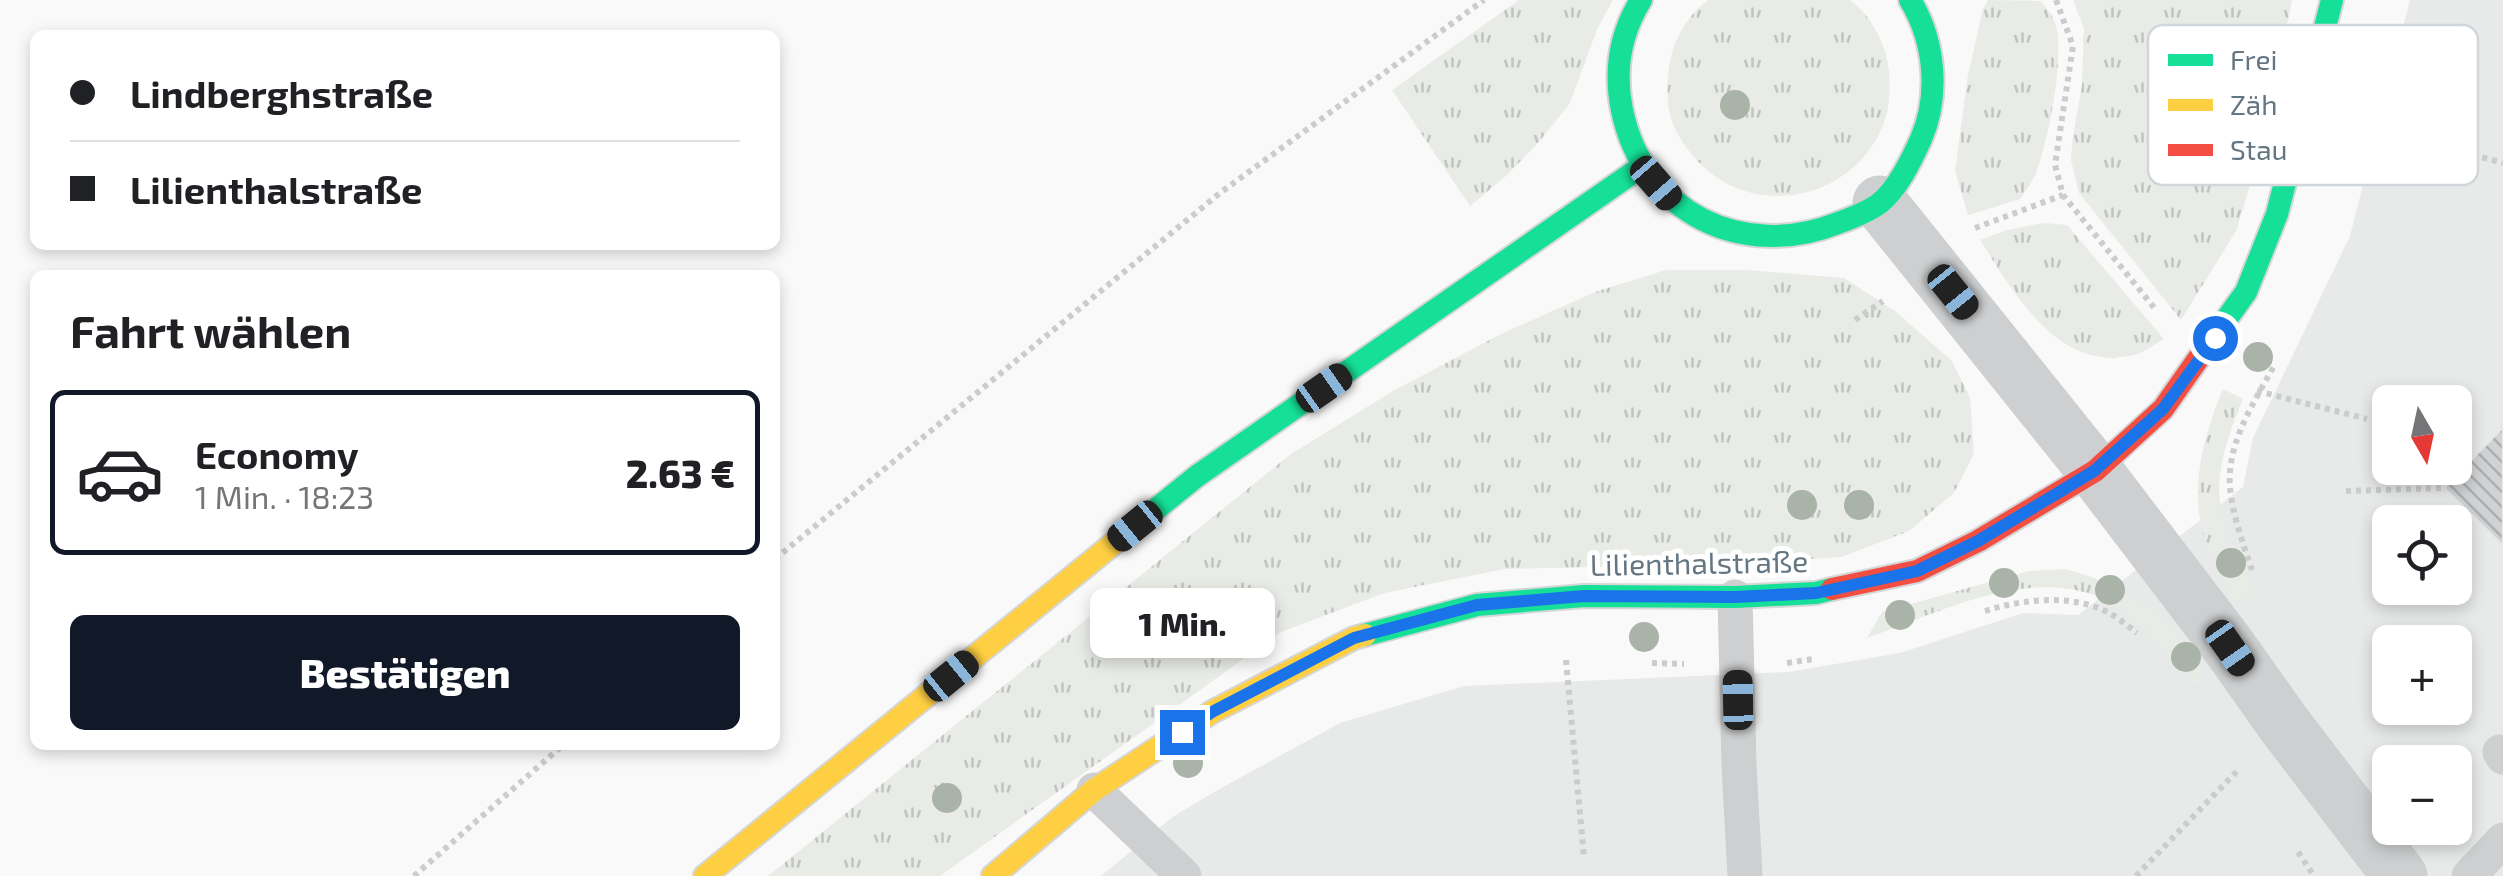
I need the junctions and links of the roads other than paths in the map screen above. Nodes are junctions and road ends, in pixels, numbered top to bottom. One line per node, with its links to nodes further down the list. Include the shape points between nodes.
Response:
1 (1641, 0): 5 (street, via 1616,67 1620,119)
2 (1910, 0): 7 (street, via 1930,51 1932,94 1923,136)
3 (2332, 0): 4 (street, Lilienthalstraße)
4 (2326, 25)
5 (1641, 166): 7 (street, via 1670,200 1706,224 1748,237 1792,238 1835,228); 12 (street, via 1196,476)
6 (2285, 185): 8 (street, Lilienthalstraße, via 2246,292 2163,409)
7 (1880, 202): 8 (street)
8 (2094, 471): 9 (street, Lilienthalstraße, via 1917,571 1816,593); 16 (street)
9 (1735, 597): 10 (street, Lilienthalstraße, via 1561,597 1477,605 1354,638 1212,712); 15 (lane)
10 (1094, 790): 13 (street, Lilienthalstraße); 14 (lane)
11 (2503, 840): 17 (lane)
12 (705, 876)
13 (993, 876)
14 (1184, 876)
15 (1745, 876)
16 (2400, 876)
17 (2469, 876)

